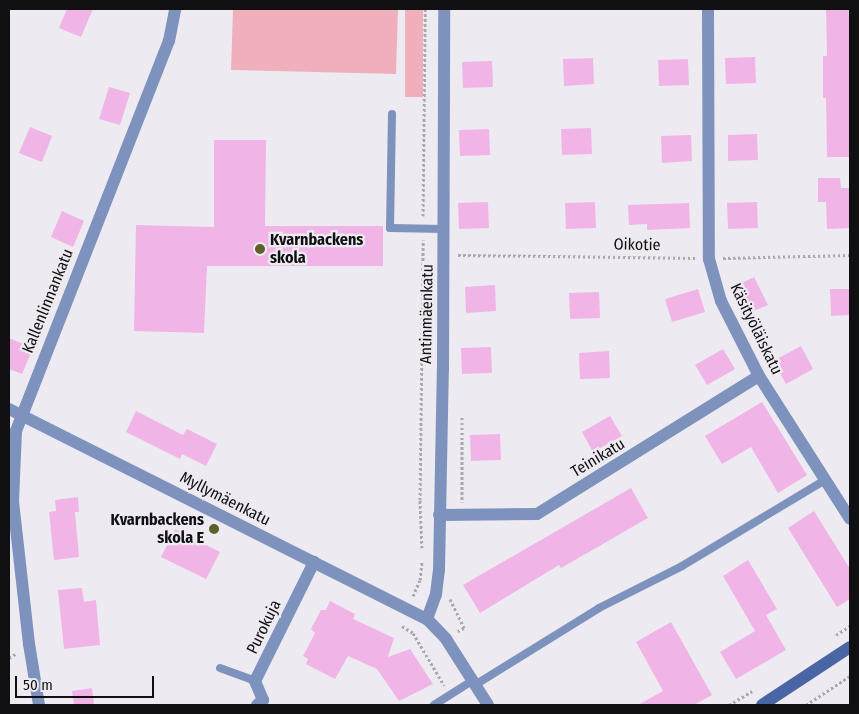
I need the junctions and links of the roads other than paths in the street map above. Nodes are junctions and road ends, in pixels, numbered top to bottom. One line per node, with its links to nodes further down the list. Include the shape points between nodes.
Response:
1 (175, 9): 8 (street, Kallenlinnankatu, via 168,41)
2 (444, 9): 5 (street, Antinmäenkatu)
3 (708, 9): 6 (street, Käsityöläiskatu, via 709,259 721,301)
4 (392, 114): 5 (lane, via 390,228)
5 (444, 228): 10 (street, Antinmäenkatu)
6 (759, 376): 9 (street, Käsityöläiskatu); 10 (street, Teinikatu, via 537,514)
7 (9, 409): 8 (street, Myllymäenkatu)
8 (21, 415): 12 (street, Myllymäenkatu); 18 (street, Kallenlinnankatu, via 14,448 13,502)
9 (825, 480): 11 (street, Käsityöläiskatu); 17 (lane, via 682,566 599,608)
10 (438, 515): 13 (street, Antinmäenkatu, via 439,570)
11 (850, 520)
12 (314, 562): 13 (street, Myllymäenkatu); 16 (street, Purokuja)
13 (428, 619): 17 (street, via 446,639)
14 (850, 647): 22 (main road)
15 (220, 668): 16 (lane)
16 (255, 681): 19 (street, via 263,700)
17 (474, 683): 20 (lane); 21 (street)
18 (39, 705)
19 (257, 705)
20 (434, 705)
21 (488, 705)
22 (762, 705)

